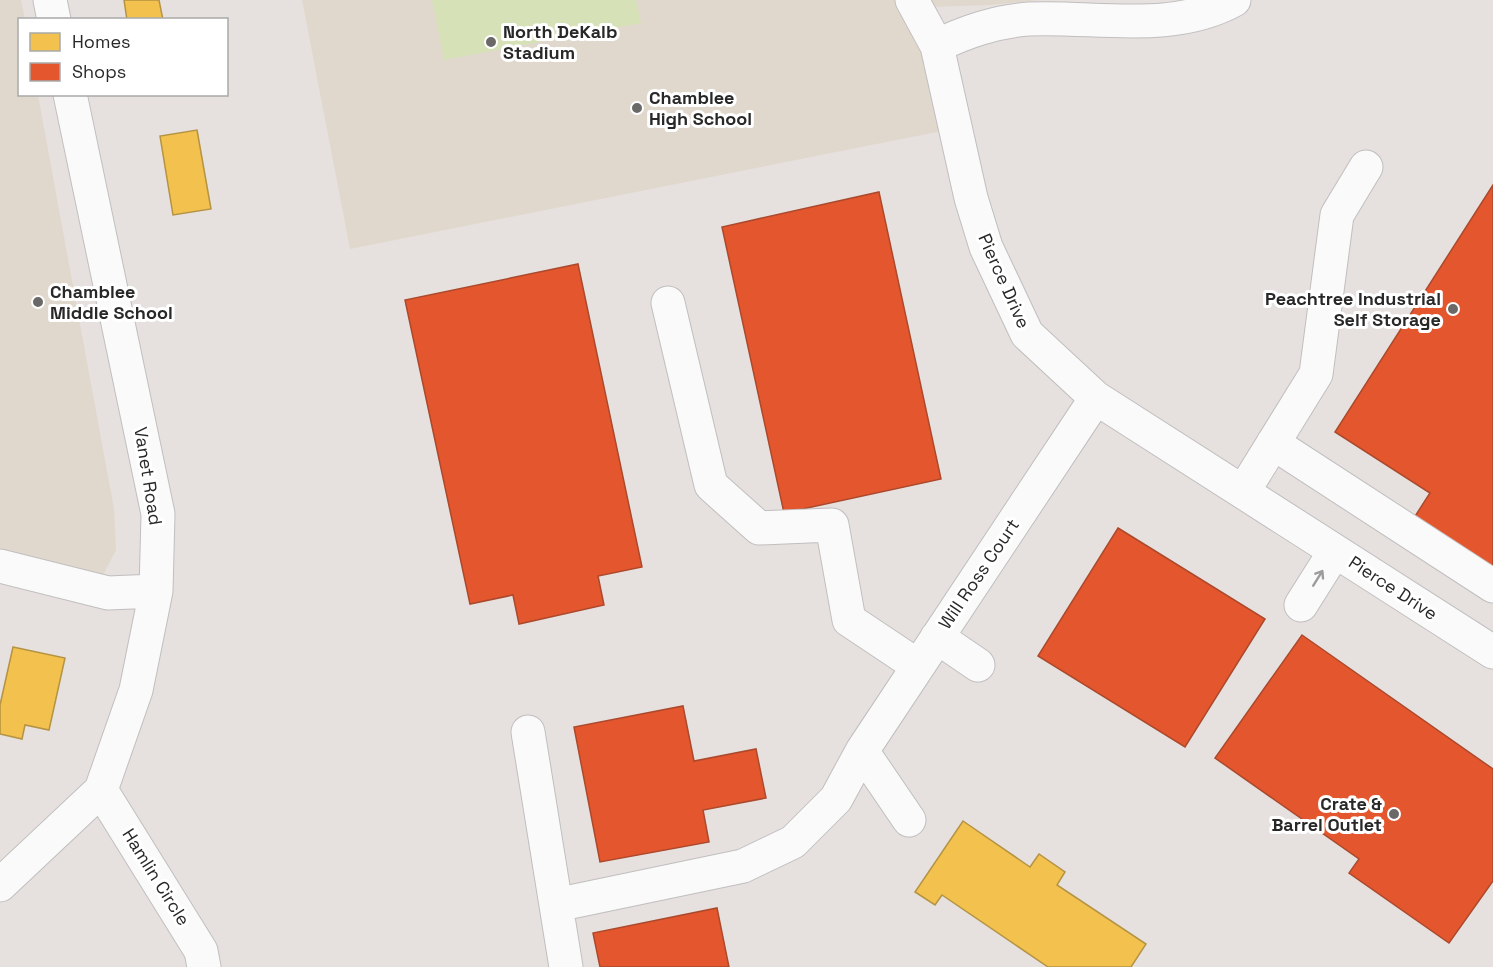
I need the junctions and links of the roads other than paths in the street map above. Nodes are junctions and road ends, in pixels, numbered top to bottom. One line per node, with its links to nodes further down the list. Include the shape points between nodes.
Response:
1 (50, 0): 4 (street)
2 (912, 0): 5 (street, Pierce Drive)
3 (1234, 0): 5 (street, via 1180,18 1027,19 962,33)
4 (54, 18)
5 (937, 46): 9 (street, Pierce Drive, via 971,198 1003,287 1027,334)
6 (70, 96): 15 (street, Vanet Road, via 158,514)
7 (1366, 167): 10 (street, via 1337,215 1316,374)
8 (668, 303): 20 (street, via 711,485 759,528 832,525 849,620)
9 (1095, 398): 11 (street, Pierce Drive); 17 (street, Will Ross Court)
10 (1273, 443): 11 (street); 14 (street)
11 (1243, 492): 12 (street, Pierce Drive)
12 (1335, 551): 16 (street, one-way to 12); 18 (street, Pierce Drive)
13 (0, 566): 15 (street, via 108,593)
14 (1493, 586)
15 (156, 591): 23 (street, Vanet Road, via 136,690)
16 (1301, 605)
17 (937, 637): 19 (street); 20 (street, Will Ross Court)
18 (1493, 652)
19 (978, 665)
20 (918, 666): 22 (street, Will Ross Court)
21 (528, 732): 26 (street)
22 (862, 751): 24 (street); 26 (street, Will Ross Court, via 836,799 793,842 743,866)
23 (101, 790): 25 (street, Vanet Road); 27 (street, Hamlin Circle, via 201,951)
24 (909, 820)
25 (0, 885)
26 (556, 905): 28 (street)
27 (204, 967)
28 (566, 967)

